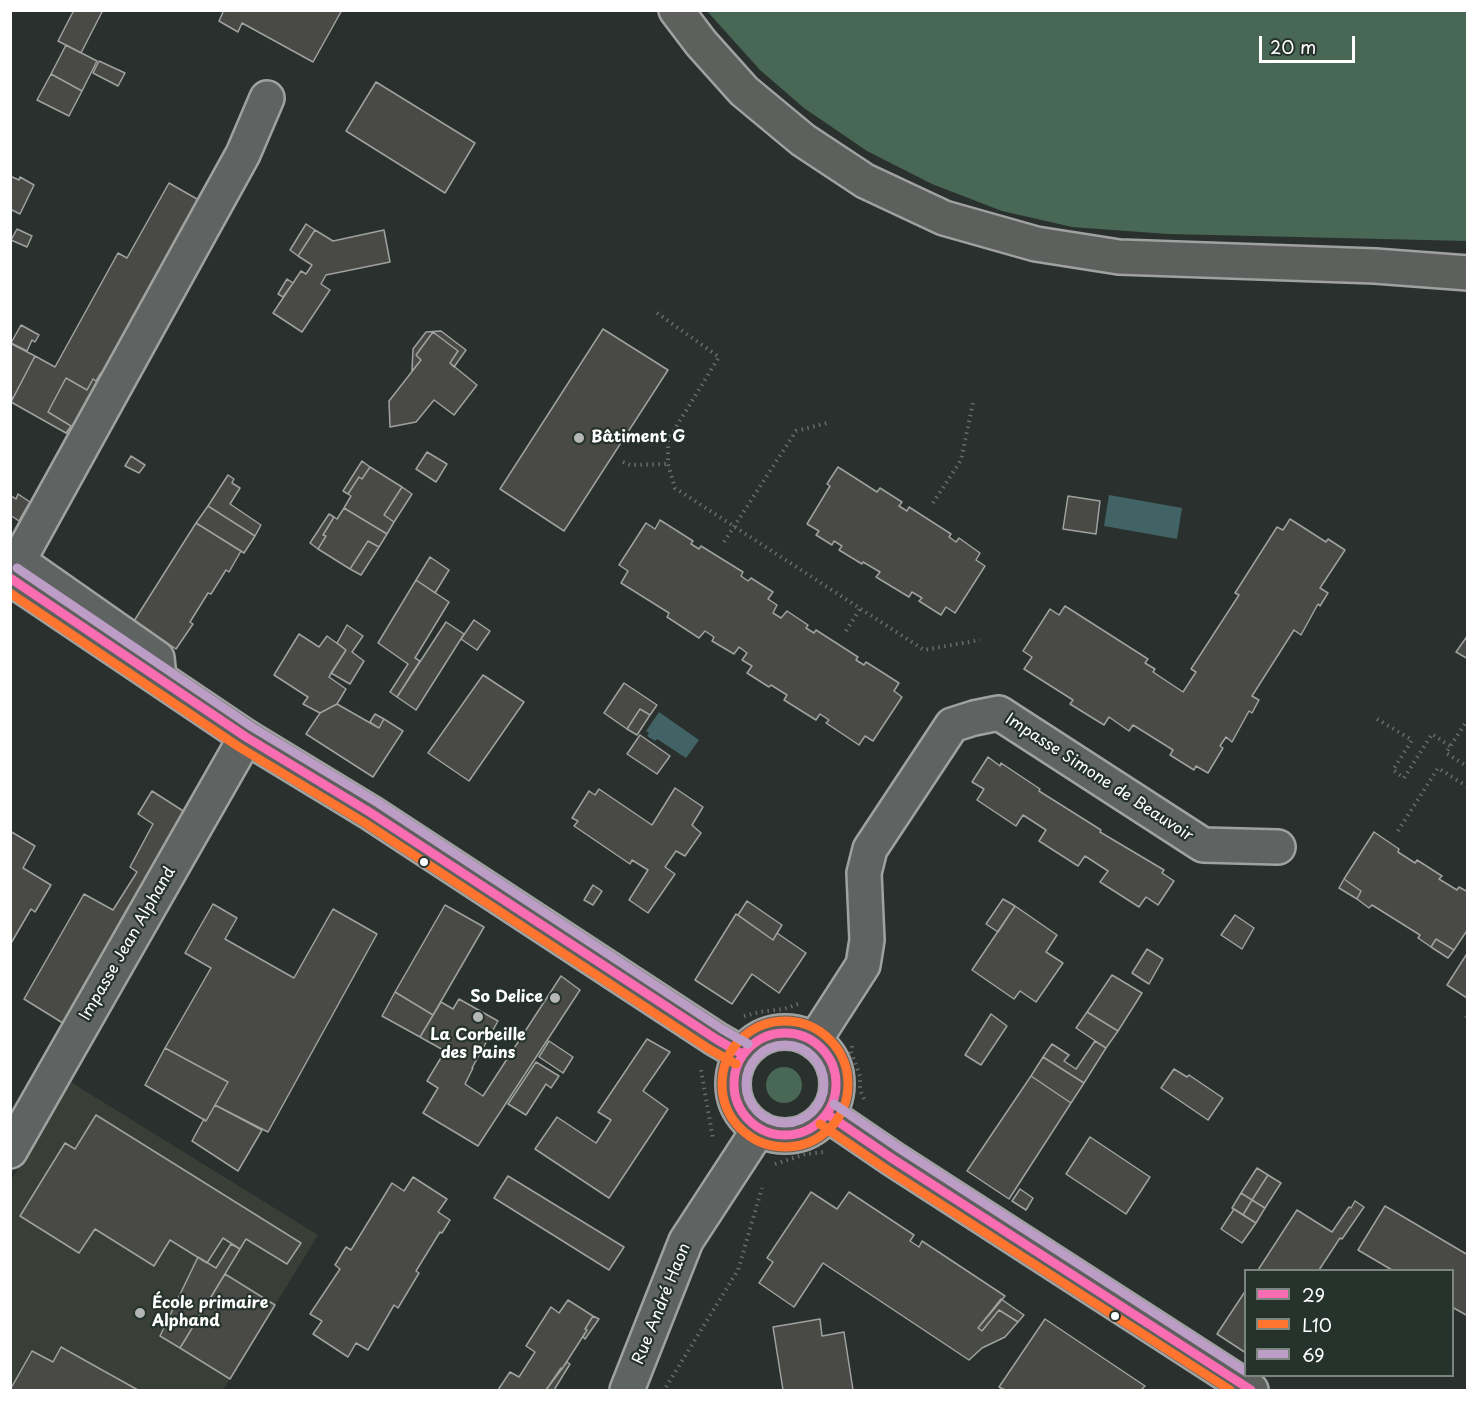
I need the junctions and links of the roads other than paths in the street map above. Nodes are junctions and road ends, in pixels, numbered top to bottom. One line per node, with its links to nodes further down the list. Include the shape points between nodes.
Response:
1 (676, 10): 3 (main road, via 744,91 803,140 865,181 945,218 1036,244 1119,257)
2 (267, 98): 4 (street, via 243,153)
3 (1467, 273)
4 (13, 567): 5 (main road)
5 (246, 737): 8 (main road, via 371,813); 11 (street, Impasse Jean Alphand)
6 (1278, 847): 7 (street, Impasse Simone de Beauvoir, via 1203,845 999,713 952,725 870,849 864,873 867,940 863,965)
7 (814, 1041): 8 (main road, via 796,1033 776,1033 757,1041); 9 (main road, via 829,1056 837,1075 836,1095)
8 (742, 1054): 10 (main road, via 733,1087 746,1119)
9 (827, 1114): 10 (main road, via 811,1128 791,1136); 13 (main road)
10 (759, 1129): 12 (street, Rue André Haon, via 686,1241)
11 (10, 1151)
12 (627, 1390)
13 (1251, 1390)

